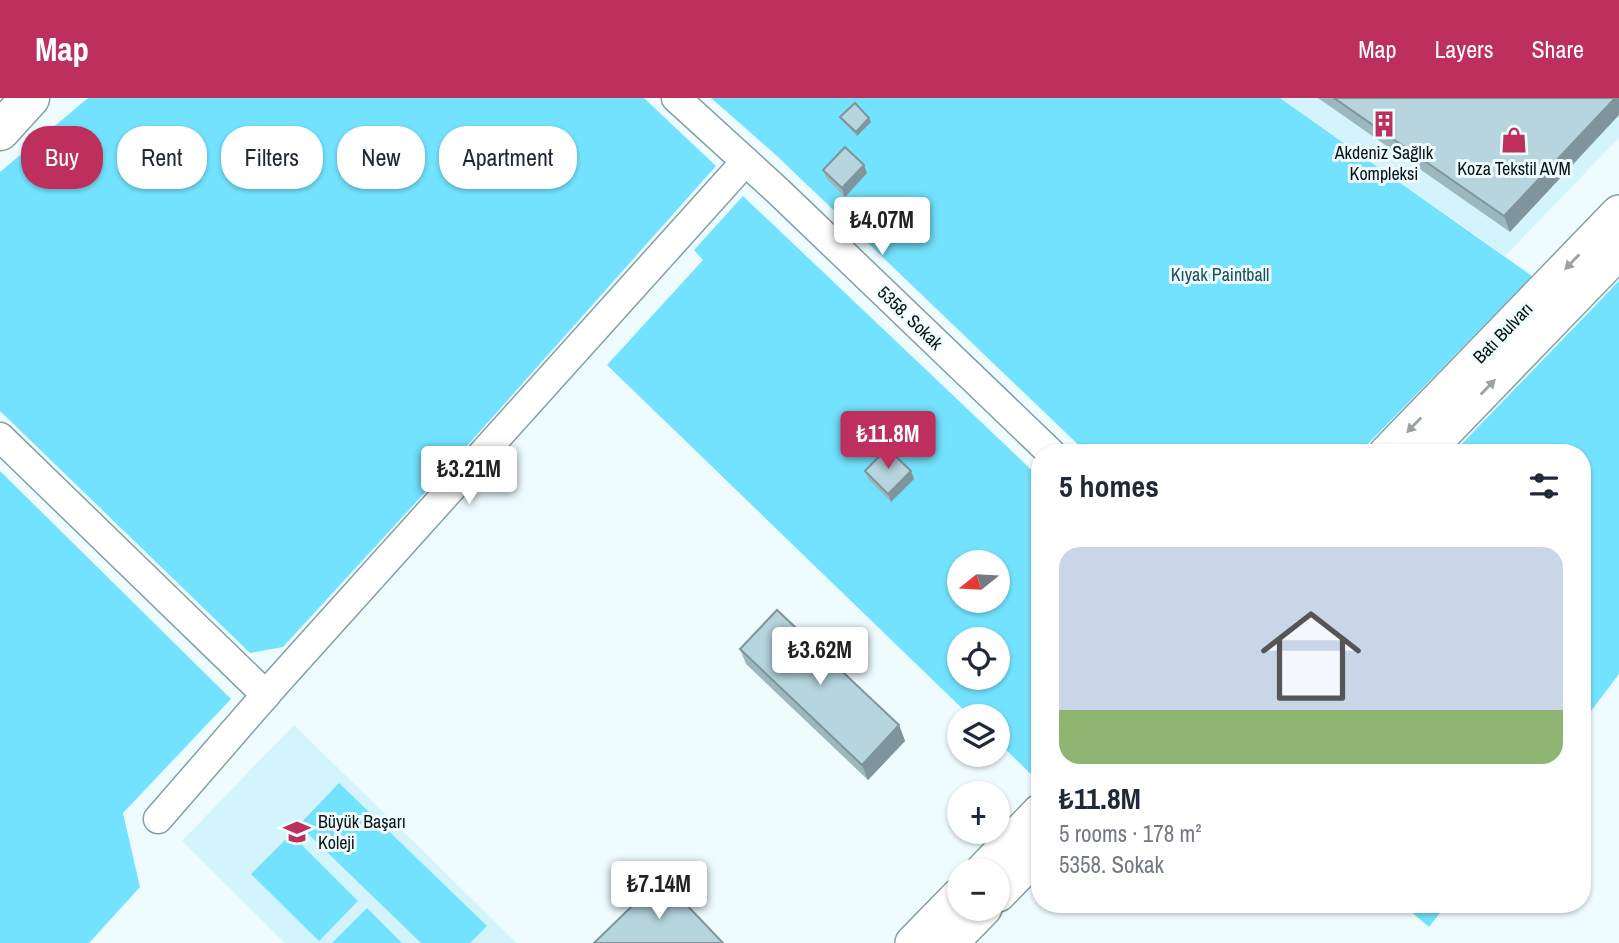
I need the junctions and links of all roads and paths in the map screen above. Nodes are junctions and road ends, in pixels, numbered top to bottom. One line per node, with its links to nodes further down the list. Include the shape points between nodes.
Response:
1 (30, 98): 3 (highway)
2 (676, 98): 4 (street, 5358. Sokak)
3 (0, 131)
4 (745, 162): 8 (street, 5358. Sokak); 11 (street)
5 (1619, 213): 9 (street, Batı Bulvarı, one-way to 9)
6 (1619, 251): 10 (street, Batı Bulvarı, one-way to 6)
7 (0, 437): 11 (street)
8 (1042, 444)
9 (1396, 444)
10 (1433, 444)
11 (266, 695): 12 (street)
12 (158, 819)
13 (1031, 821): 14 (street)
14 (996, 858)
15 (1031, 860): 16 (street)
16 (1010, 882)
17 (947, 908): 19 (street)
18 (971, 921): 20 (street)
19 (913, 943)
20 (950, 943)

